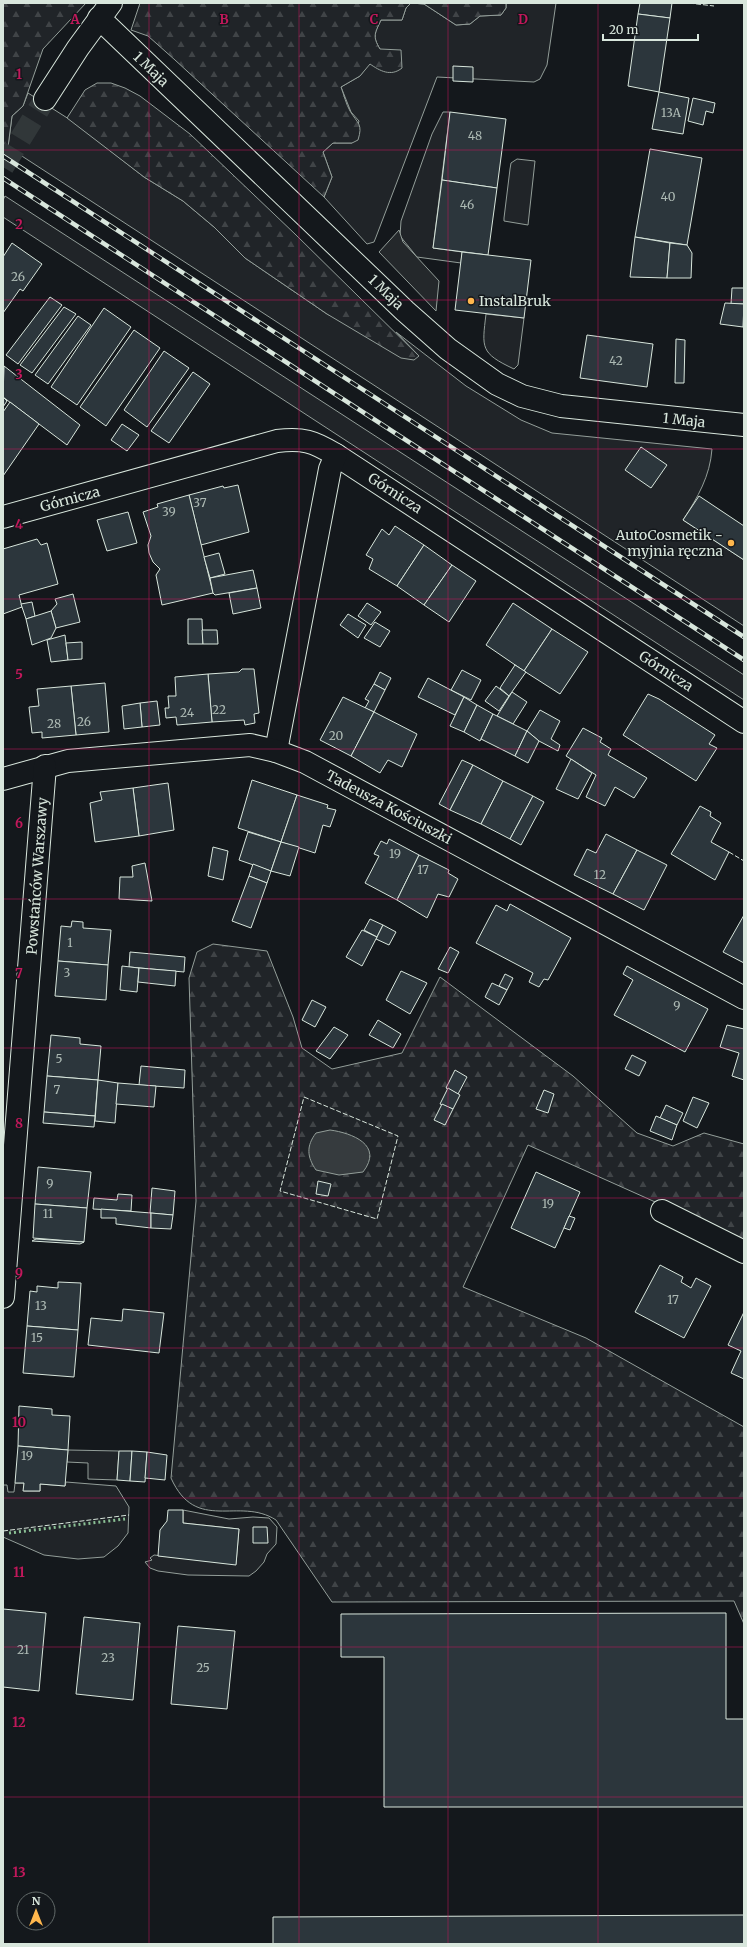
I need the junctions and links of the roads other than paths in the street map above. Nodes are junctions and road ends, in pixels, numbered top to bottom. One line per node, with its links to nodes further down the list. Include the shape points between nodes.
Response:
1 (105, 11): 2 (street); 3 (street, 1 Maja, via 405,311 448,349 497,384 522,396 561,406)
2 (45, 99)
3 (744, 426)
4 (336, 455): 5 (street, Górnicza, via 308,440 277,441); 6 (street, Górnicza); 7 (street, via 330,469)
5 (3, 517)
6 (744, 722)
7 (276, 751): 8 (street, Tadeusza Kościuszki, via 250,745 68,761); 10 (street, Tadeusza Kościuszki, via 305,762)
8 (45, 766): 9 (street, Tadeusza Kościuszki); 13 (street, Powstańców Warszawy)
9 (3, 778)
10 (744, 998)
11 (662, 1211): 12 (street)
12 (744, 1252)
13 (3, 1297)

